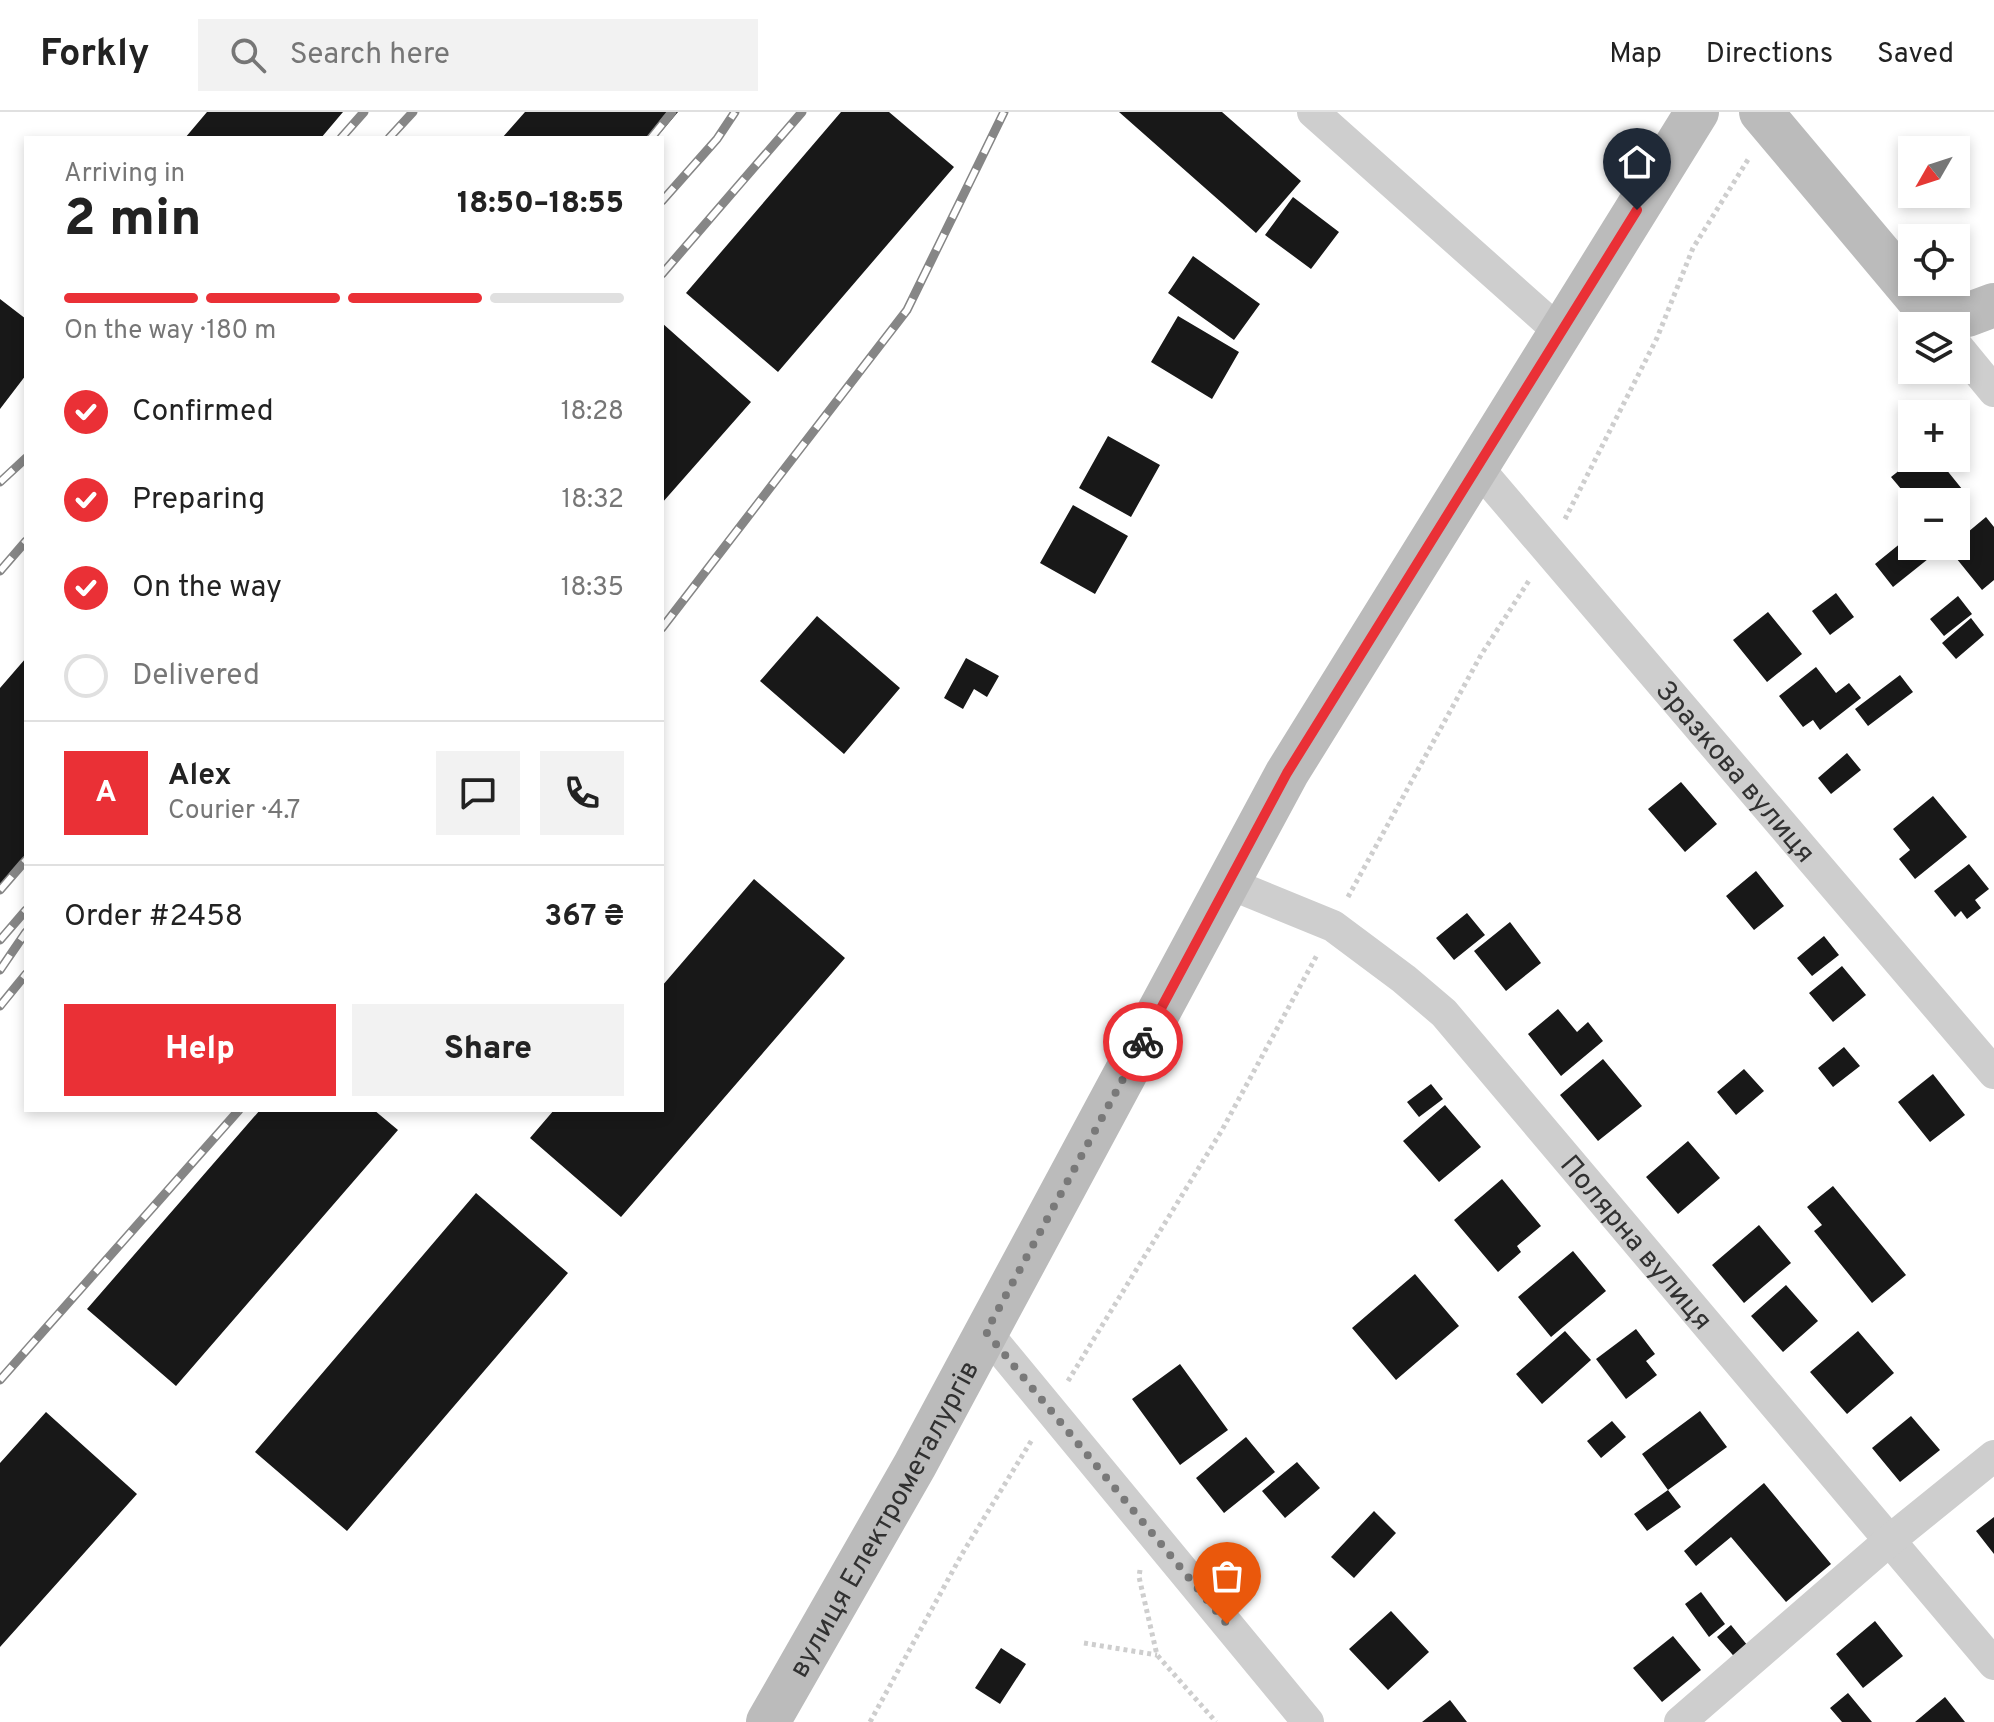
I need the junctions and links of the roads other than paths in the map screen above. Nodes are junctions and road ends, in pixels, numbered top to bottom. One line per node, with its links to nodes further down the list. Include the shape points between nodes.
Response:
1 (1313, 112): 7 (street)
2 (1697, 112): 7 (main road, вулиця Електрометалургів)
3 (1761, 112): 5 (main road)
4 (1994, 305): 6 (main road)
5 (1929, 312)
6 (1970, 314)
7 (1562, 334): 10 (main road, вулиця Електрометалургів)
8 (1970, 362): 9 (street)
9 (1994, 391)
10 (1478, 468): 11 (main road, вулиця Електрометалургів, via 1287,773); 12 (street, Зразкова вулиця)
11 (1228, 883): 13 (main road, вулиця Електрометалургів); 15 (street, Полярна вулиця, via 1333,926 1444,1013)
12 (1994, 1073)
13 (986, 1332): 17 (main road, вулиця Електрометалургів); 18 (street)
14 (1994, 1456): 15 (street)
15 (1890, 1540): 16 (street, Полярна вулиця); 19 (street)
16 (1994, 1664)
17 (768, 1722)
18 (1308, 1722)
19 (1680, 1722)

